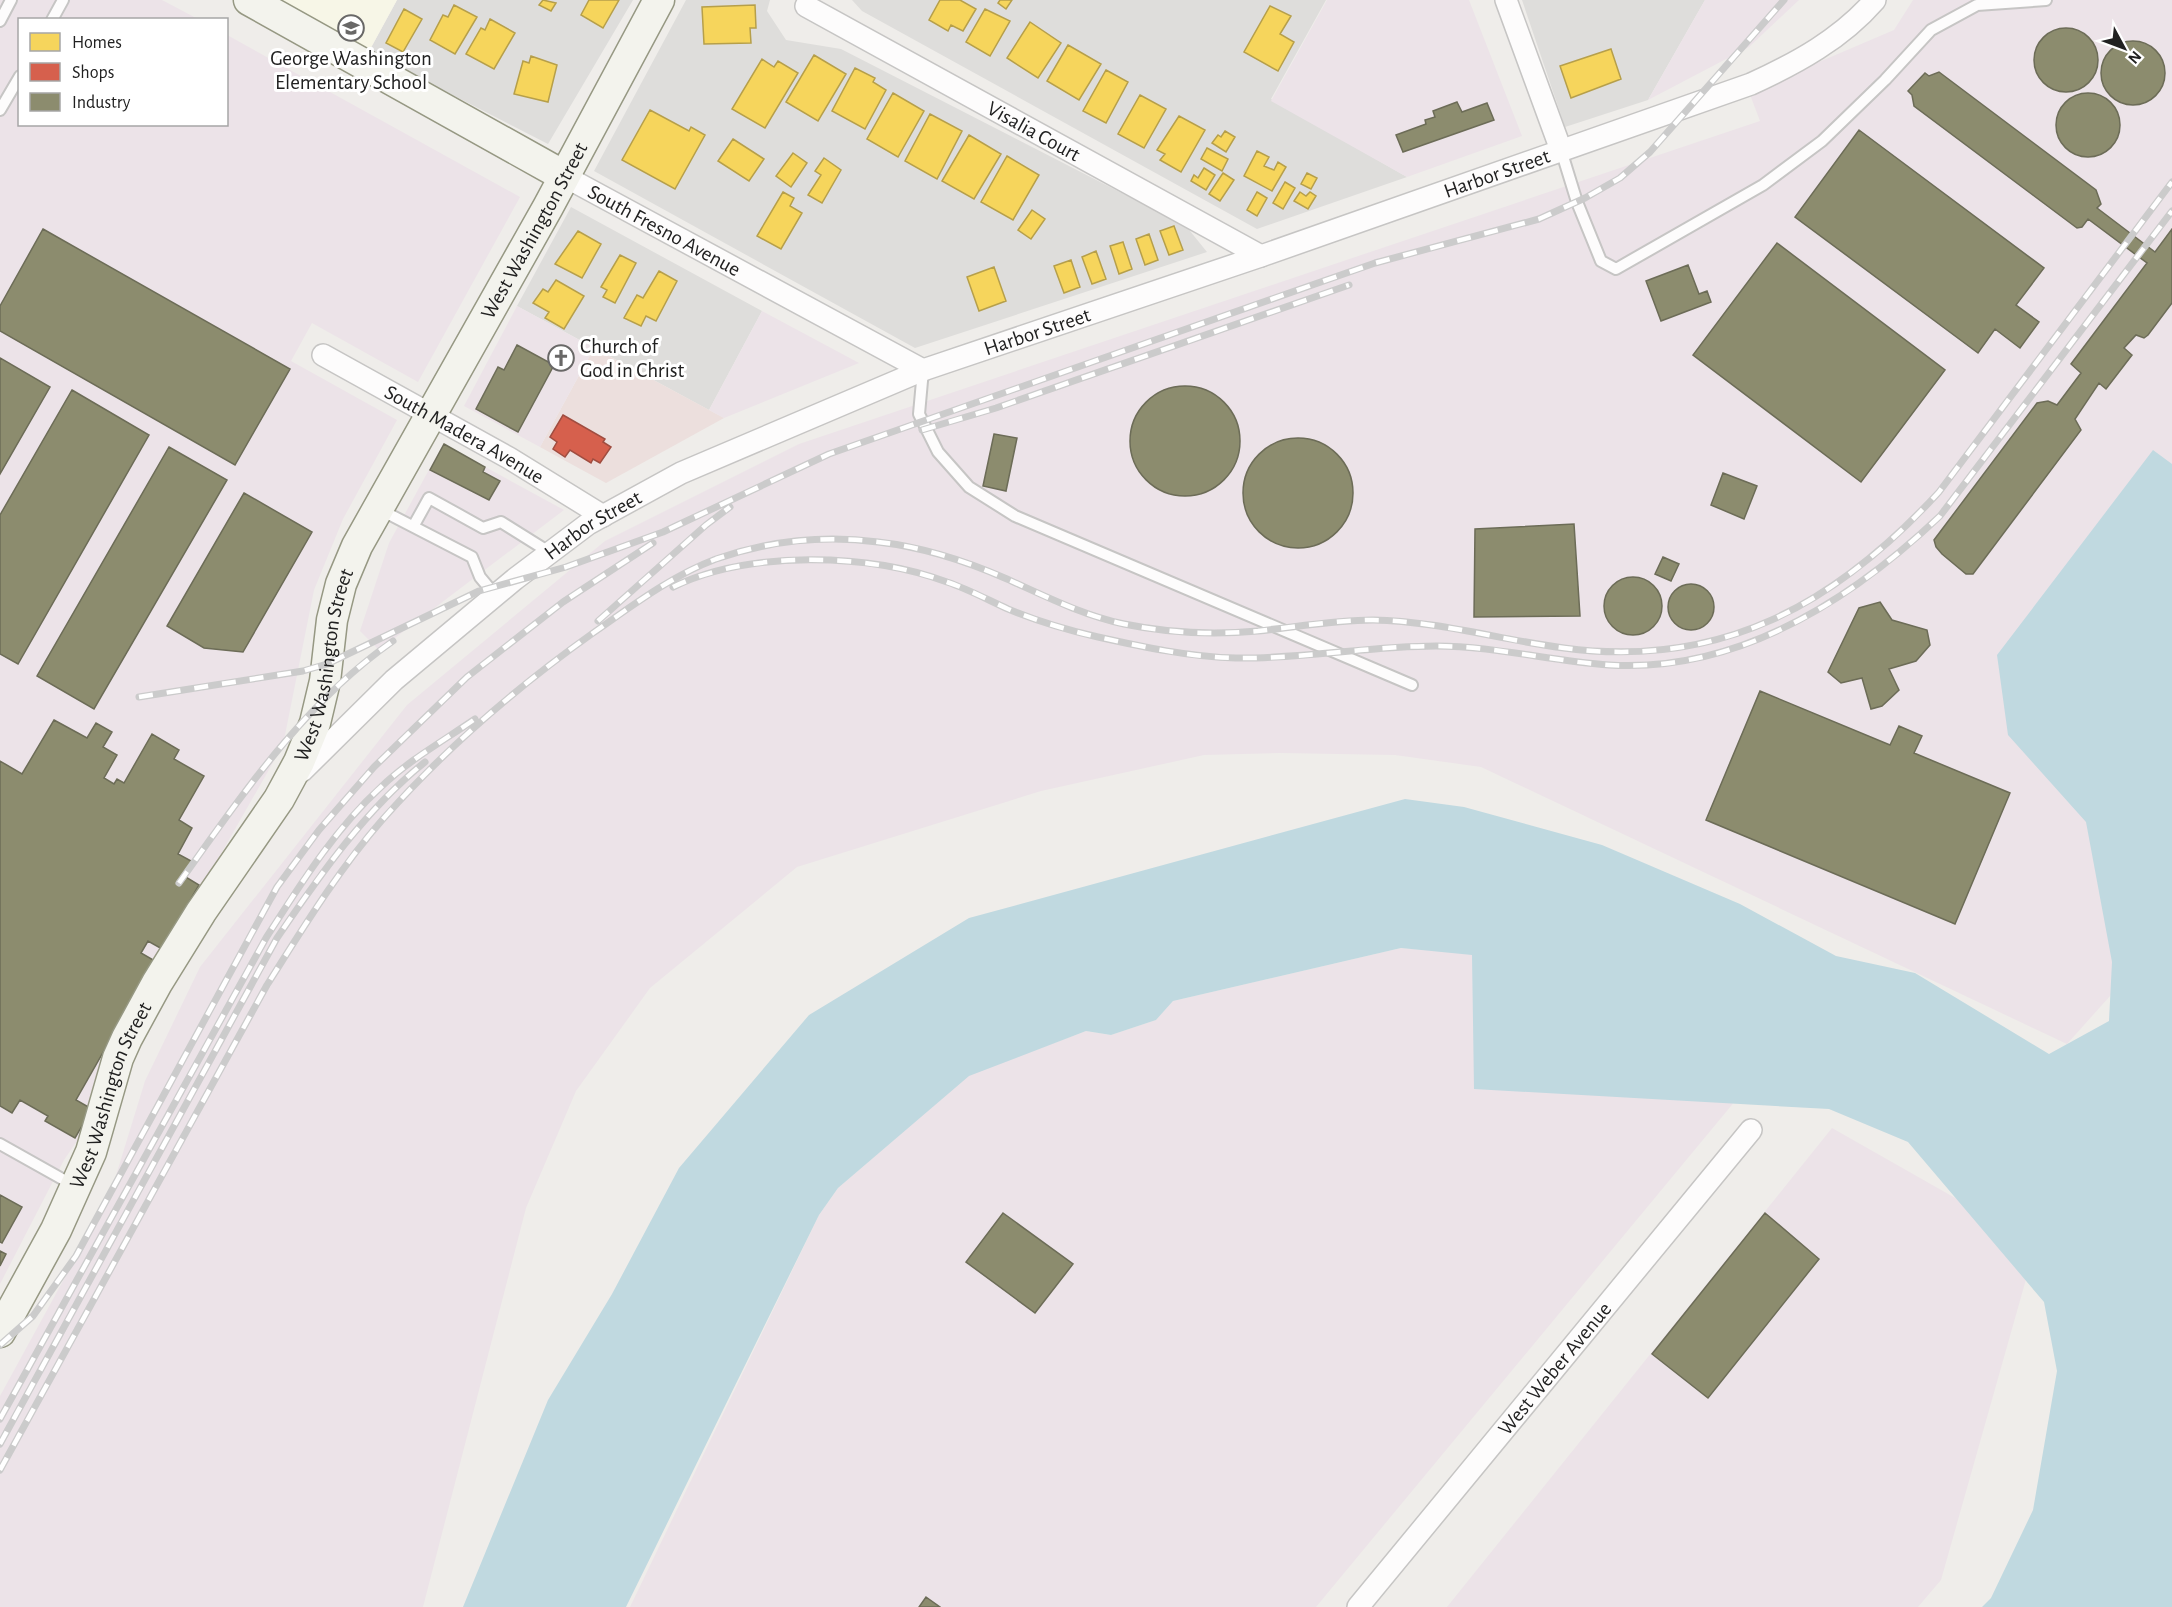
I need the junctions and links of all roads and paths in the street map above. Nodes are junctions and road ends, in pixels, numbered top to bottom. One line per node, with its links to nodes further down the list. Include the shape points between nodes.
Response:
1 (11, 0): 10 (lane)
2 (63, 0): 9 (lane)
3 (249, 0): 14 (street, South Fresno Avenue)
4 (659, 0): 14 (street, West Washington Street)
5 (1506, 0): 13 (street)
6 (1875, 0): 13 (street, Harbor Street, via 1849,26 1790,66 1691,107)
7 (2046, 0): 13 (lane, via 1977,5 1931,30 1886,80 1763,185 1616,269 1601,261)
8 (806, 6): 15 (street, Visalia Court)
9 (53, 18)
10 (0, 21)
11 (18, 79): 12 (lane)
12 (0, 110)
13 (1561, 150): 15 (street, Harbor Street)
14 (564, 176): 17 (street, South Fresno Avenue); 18 (street, West Washington Street)
15 (1261, 256): 17 (street, Harbor Street)
16 (323, 355): 18 (street, South Madera Avenue)
17 (923, 370): 20 (street, Harbor Street, via 681,473); 24 (lane, via 919,414 938,452 969,487 1015,516)
18 (430, 414): 19 (street, West Washington Street); 20 (street, South Madera Avenue)
19 (378, 508): 21 (lane); 25 (street, West Washington Street, via 341,584 332,620 326,681 315,723)
20 (603, 516): 22 (street, Harbor Street)
21 (414, 525): 22 (lane, via 429,498 483,528 501,522); 23 (lane, via 472,557 480,578)
22 (549, 552): 23 (street, Harbor Street)
23 (495, 595): 25 (street, Harbor Street, via 394,680 312,759)
24 (1413, 685)
25 (279, 799): 28 (street, West Washington Street, via 201,912 127,1038)
26 (1751, 1130): 30 (street, West Weber Avenue)
27 (3, 1145): 28 (lane)
28 (76, 1187): 29 (street, West Washington Street)
29 (0, 1332)
30 (1358, 1607)

